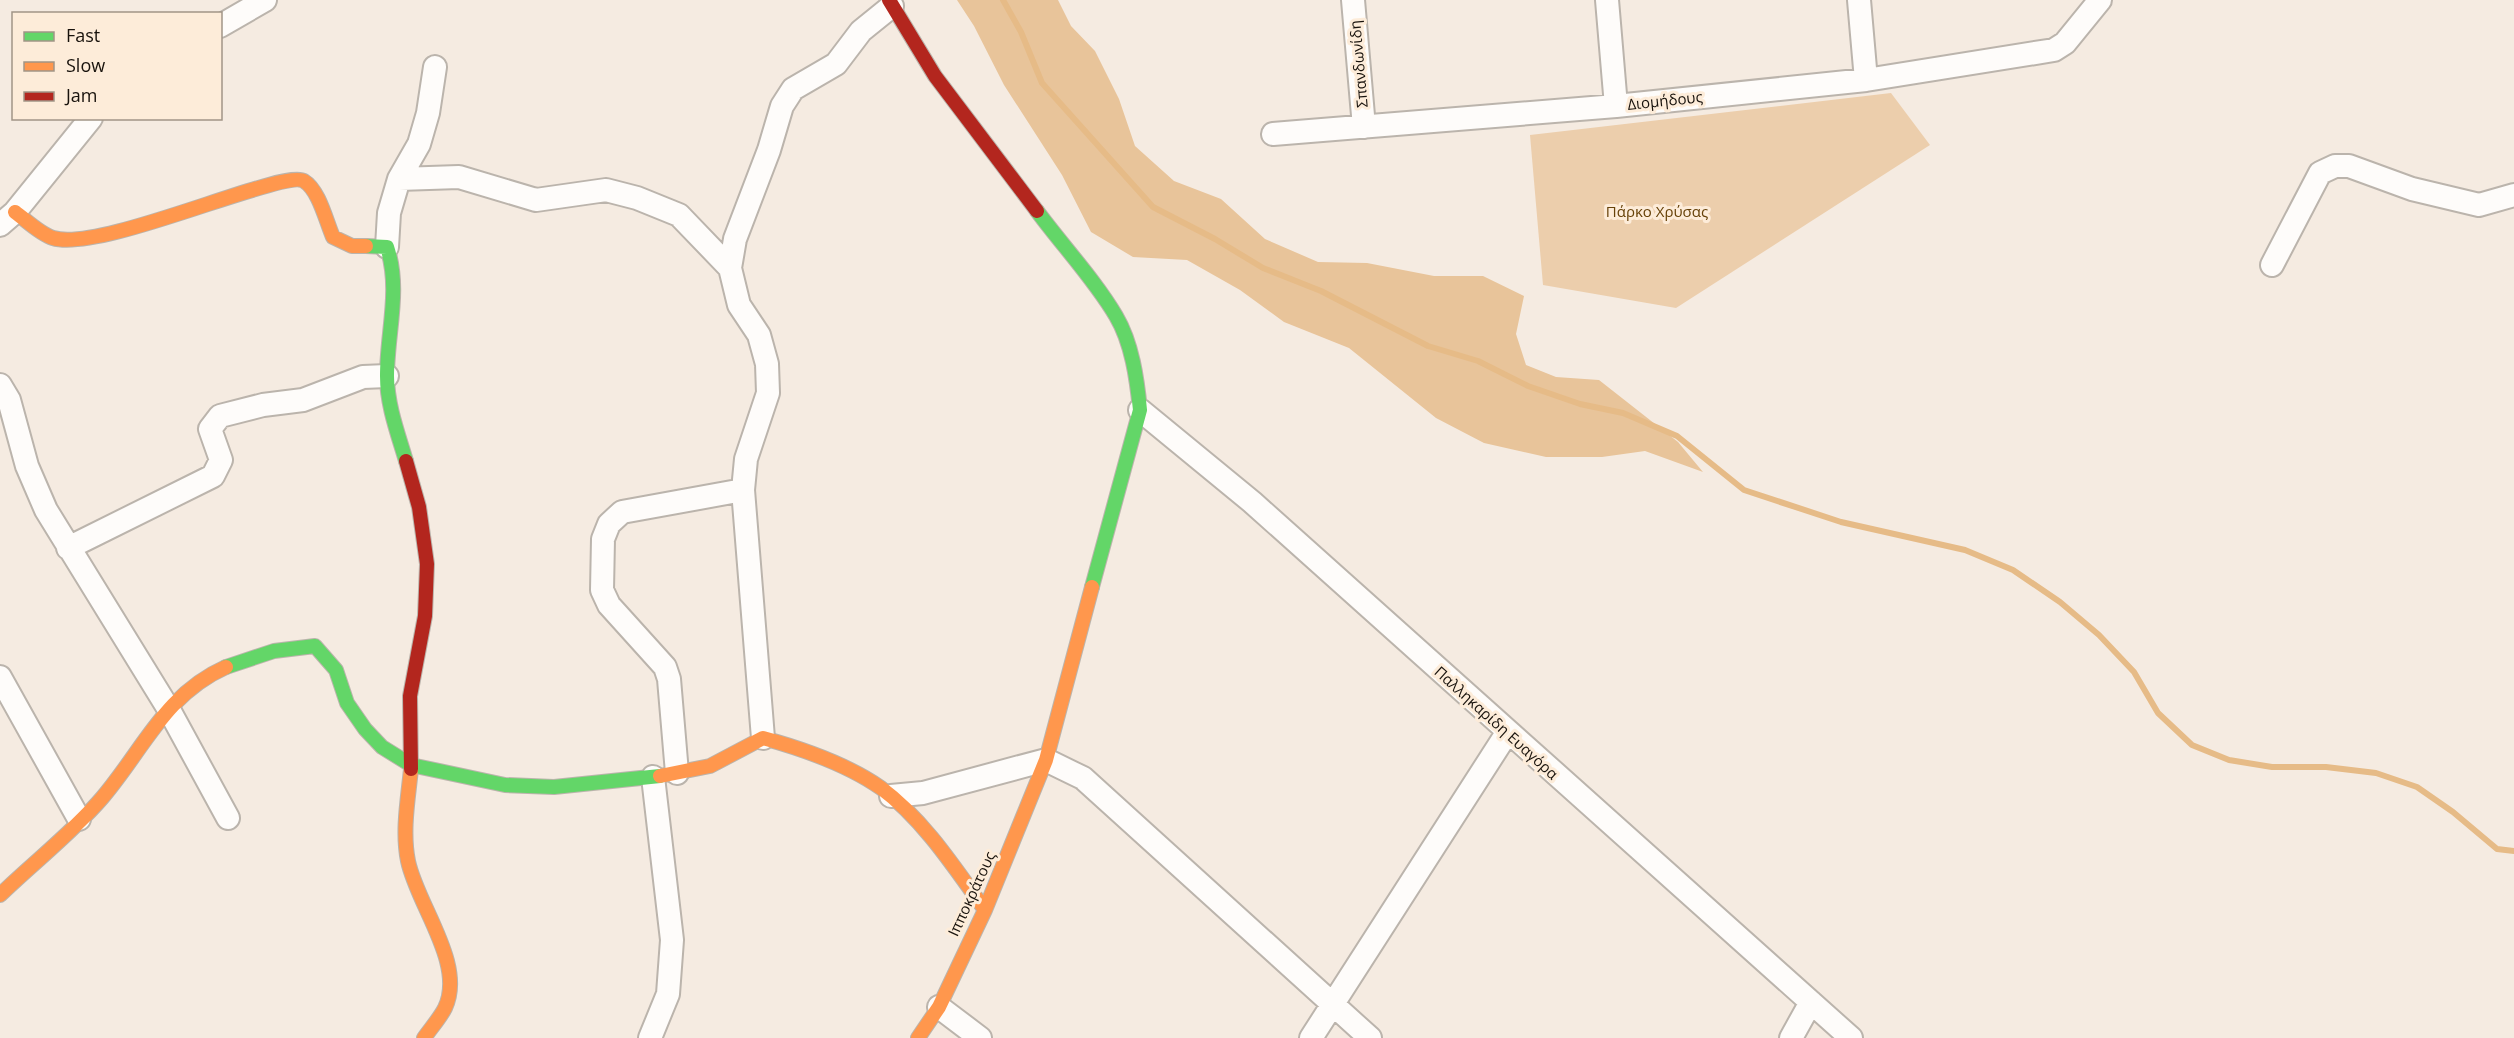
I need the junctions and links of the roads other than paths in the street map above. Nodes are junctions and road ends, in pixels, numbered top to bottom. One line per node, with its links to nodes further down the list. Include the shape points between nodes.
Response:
1 (264, 0): 7 (street)
2 (1353, 0): 12 (street, Σπανδωνίδη)
3 (1606, 0): 10 (street)
4 (1859, 0): 9 (street)
5 (2100, 0): 9 (street, Διομήδους, via 2065,43 2054,50)
6 (890, 3): 19 (street, via 861,31 836,64 793,89 782,106 735,239); 22 (street, via 935,76 1116,316 1128,343)
7 (222, 25)
8 (435, 67): 14 (street, via 419,144)
9 (1866, 80): 10 (street, Διομήδους)
10 (1616, 106): 12 (street, Διομήδους)
11 (89, 120): 16 (street)
12 (1364, 127): 13 (street, Διομήδους)
13 (1273, 134)
14 (399, 179): 17 (street, via 389,213); 19 (street, via 459,177 536,200 606,190 637,198 679,215)
15 (2514, 195): 18 (street, via 2479,205 2458,202 2349,165 2335,165 2320,173)
16 (8, 218): 17 (street, via 52,238 84,240 292,178 311,186 333,237 352,246)
17 (387, 247): 20 (street, via 393,266 394,294)
18 (2272, 265)
19 (730, 268): 23 (street, via 739,304 759,335 767,364 768,393 746,459)
20 (387, 376): 24 (street, via 363,377 303,400 220,416 210,429 220,460 213,476); 30 (street, via 391,410 420,507 427,564 425,616 410,696)
21 (0, 385): 24 (street, via 9,400 27,466)
22 (1140, 410): 27 (street, Παλληκαρίδη Ευαγόρα, via 1252,502); 29 (street, Ιπποκράτους)
23 (743, 490): 28 (street); 31 (street, via 622,512 609,524 603,538 602,590 609,605 665,667 669,679)
24 (68, 548): 26 (street)
25 (0, 677): 35 (street)
26 (168, 708): 30 (street, via 204,676 241,660 292,647 315,646 336,670 347,703 365,729 382,747); 34 (street); 35 (street, via 101,798)
27 (1507, 733): 38 (street, Παλληκαρίδη Ευαγόρα); 39 (street)
28 (763, 738): 31 (street, via 710,766); 33 (street, via 830,761)
29 (1046, 760): 33 (street, via 923,793); 37 (street, Ιπποκράτους); 39 (street, via 1083,778)
30 (411, 765): 32 (street, via 505,785 554,788); 41 (street, via 406,825 408,860 444,950 451,987 445,1008)
31 (677, 772): 32 (street)
32 (653, 777): 42 (street, via 672,940 668,994)
33 (891, 796): 37 (street, via 932,838)
34 (228, 818)
35 (79, 819): 36 (street)
36 (0, 895)
37 (985, 910): 40 (street, Ιπποκράτους)
38 (1811, 1002): 47 (street); 48 (street, Παλληκαρίδη Ευαγόρα)
39 (1332, 1005): 45 (street); 46 (street)
40 (939, 1007): 43 (street, Ιπποκράτους); 44 (street)
41 (424, 1038)
42 (650, 1038)
43 (918, 1038)
44 (980, 1038)
45 (1311, 1038)
46 (1370, 1038)
47 (1791, 1038)
48 (1851, 1038)

